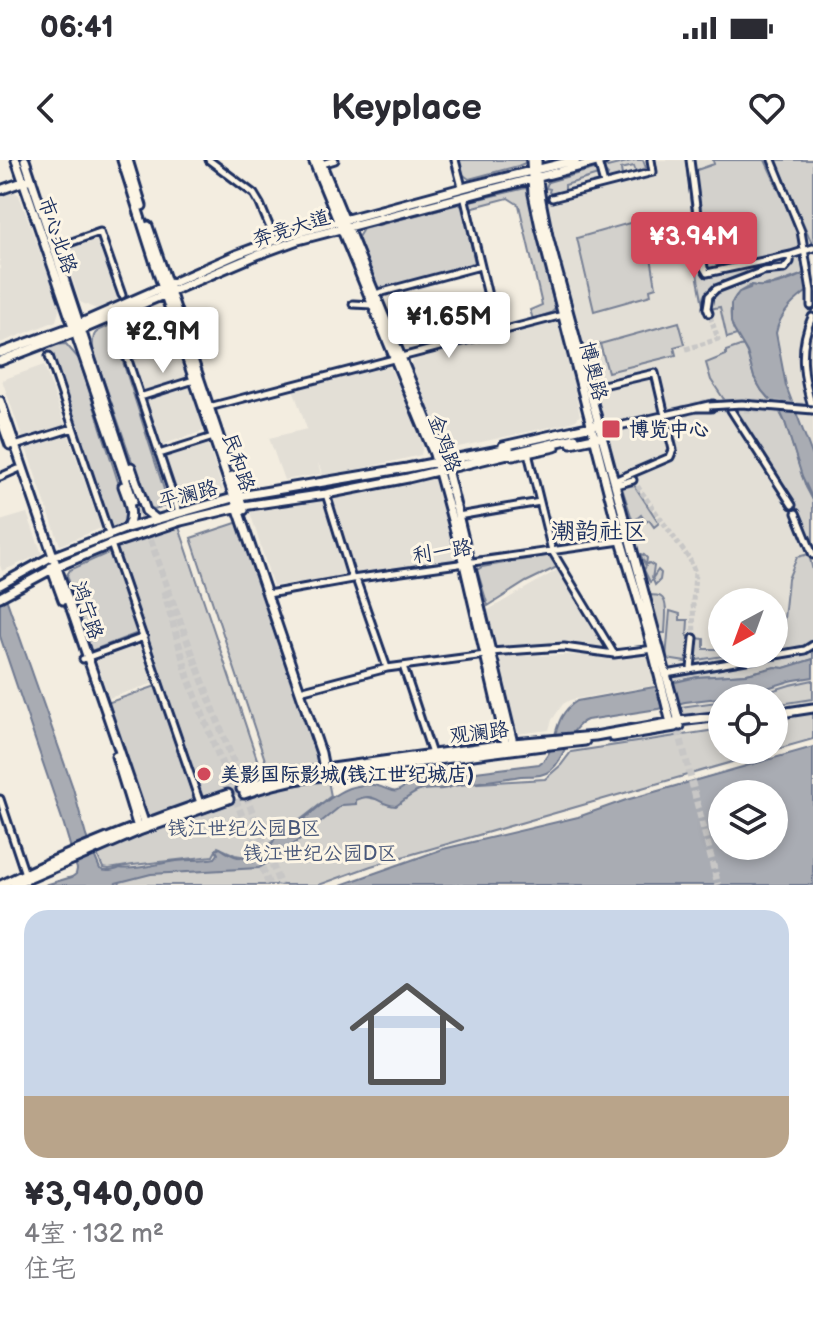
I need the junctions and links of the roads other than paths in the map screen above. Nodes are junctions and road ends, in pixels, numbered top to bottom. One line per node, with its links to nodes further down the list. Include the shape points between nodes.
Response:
1 (15, 160): 16 (main road, 市心北路); 19 (main road, via 14,176)
2 (25, 160): 16 (main road, 市心北路)
3 (125, 160): 30 (main road, 民和路)
4 (209, 160): 24 (street, via 254,194)
5 (313, 160): 23 (main road, 金鸡路)
6 (335, 160): 14 (street)
7 (455, 160): 17 (street)
8 (531, 160): 15 (main road, 博奥路)
9 (576, 160): 15 (main road, 奔竞大道)
10 (651, 160): 18 (street, via 653,172)
11 (690, 160): 28 (street, via 707,273)
12 (772, 160): 27 (street)
13 (601, 161): 15 (main road, 奔竞大道); 18 (street)
14 (321, 162): 23 (main road, 金鸡路)
15 (535, 172): 23 (main road, 奔竞大道); 37 (main road, 博奥路, via 540,227); 50 (main road, 博奥路)
16 (27, 179): 19 (main road); 20 (main road, 市心北路); 25 (main road, 市心北路)
17 (461, 183)
18 (604, 184): 21 (street)
19 (4, 187): 20 (main road, via 19,189)
20 (29, 198): 40 (main road, 市心北路)
21 (552, 198)
22 (465, 200): 29 (street)
23 (343, 223): 30 (main road, 奔竞大道); 31 (main road, 金鸡路); 32 (main road, 金鸡路)
24 (273, 235)
25 (55, 248): 33 (street, via 100,232); 40 (main road, 市心北路)
26 (813, 248): 27 (street)
27 (804, 251): 28 (street); 35 (street)
28 (791, 255): 36 (street, via 784,269 763,271 716,289 709,296)
29 (480, 266): 32 (street); 41 (street)
30 (167, 290): 40 (main road, 奔竞大道); 42 (main road, 民和路); 54 (main road, 民和路)
31 (366, 290): 34 (main road, 金鸡路); 34 (street, via 353,304)
32 (375, 294): 47 (main road, 金鸡路)
33 (122, 295)
34 (372, 305): 47 (main road, 金鸡路)
35 (811, 306)
36 (709, 313)
37 (563, 315): 41 (street); 59 (main road, 博奥路)
38 (811, 318): 55 (street, via 803,366)
39 (115, 321): 45 (street)
40 (77, 328): 43 (main road, 奔竞大道); 46 (main road, 市心北路); 46 (main road, 市心北路, via 135,501); 48 (main road, 奔竞大道); 79 (main road, via 95,358 146,511)
41 (497, 333): 47 (street)
42 (180, 338): 45 (street); 49 (main road, 民和路)
43 (0, 353)
44 (49, 356): 58 (street)
45 (126, 356): 51 (street)
46 (83, 357): 80 (main road, via 132,512)
47 (398, 358): 54 (street); 65 (main road, 金鸡路)
48 (0, 361)
49 (195, 380): 51 (street); 54 (main road, 民和路)
50 (590, 388): 56 (street, via 655,373); 59 (main road, 博奥路)
51 (140, 397): 63 (street)
52 (0, 401): 61 (main road, 鸿宁路)
53 (709, 406): 55 (street, bridge)
54 (207, 407): 60 (main road, 民和路); 72 (main road, 民和路)
55 (813, 410)
56 (664, 415): 59 (street); 70 (street, via 673,454); 74 (street, via 727,407)
57 (0, 417): 66 (main road, 鸿宁路)
58 (73, 428): 61 (street); 81 (street)
59 (598, 432): 62 (main road); 65 (main road); 67 (main road, 博奥路); 67 (main road, via 623,529); 70 (main road, 博奥路)
60 (214, 437): 63 (street); 72 (main road, 民和路)
61 (15, 446): 86 (main road, 鸿宁路)
62 (528, 453): 64 (main road); 73 (street)
63 (159, 454): 76 (street)
64 (491, 458): 65 (main road); 65 (main road, via 574,436)
65 (441, 464): 71 (main road, 平澜路); 72 (main road, 平澜路); 78 (main road, 金鸡路); 87 (main road, 金鸡路)
66 (18, 469): 68 (street); 86 (main road, 鸿宁路)
67 (604, 474): 82 (main road, 博奥路)
68 (0, 477)
69 (633, 480): 70 (street)
70 (615, 483): 96 (main road, 博奥路)
71 (326, 494): 75 (main road, 平澜路); 89 (street)
72 (237, 497): 75 (main road, 民和路); 76 (main road, 平澜路)
73 (540, 502): 78 (street); 84 (street)
74 (792, 505)
75 (240, 507): 83 (main road, 平澜路); 91 (main road, 民和路)
76 (179, 513): 79 (main road, 平澜路)
77 (796, 513): 85 (street)
78 (458, 516): 87 (main road, 金鸡路)
79 (156, 519): 80 (main road, 平澜路)
80 (127, 528): 86 (main road, 平澜路)
81 (108, 531)
82 (621, 541): 84 (street, 利一路); 96 (main road, 博奥路)
83 (111, 544): 88 (main road, 平澜路); 93 (street)
84 (552, 551): 87 (street, 利一路); 98 (street)
85 (813, 555)
86 (51, 557): 88 (main road, 鸿宁路); 90 (main road, 平澜路)
87 (467, 564): 89 (street, 利一路); 97 (main road, 金鸡路)
88 (54, 569): 92 (main road, 平澜路); 99 (main road, 鸿宁路)
89 (354, 579): 91 (street, 利一路); 101 (street)
90 (1, 584)
91 (269, 594): 104 (main road, 民和路)
92 (0, 597)
93 (144, 637): 99 (street); 115 (street)
94 (694, 638): 102 (street)
95 (813, 645): 102 (street)
96 (655, 648): 98 (street); 103 (main road, 博奥路)
97 (488, 654): 98 (street, via 568,647); 100 (street); 109 (main road, 金鸡路)
98 (614, 654)
99 (85, 658): 116 (main road, 鸿宁路)
100 (403, 666): 101 (street); 110 (street)
101 (387, 668): 104 (street)
102 (691, 669): 103 (street)
103 (664, 677): 108 (main road, 博奥路)
104 (302, 690): 111 (main road, 民和路)
105 (813, 706): 106 (main road)
106 (788, 710)
107 (708, 719): 108 (main road, 观澜路)
108 (675, 721): 109 (main road, 观澜路)
109 (510, 746): 110 (main road, 观澜路); 111 (main road, 观澜路)
110 (432, 754): 111 (main road, 观澜路)
111 (328, 771): 112 (main road, 观澜路)
112 (242, 792)
113 (228, 796): 115 (main road)
114 (0, 799): 117 (street)
115 (201, 806): 116 (main road)
116 (142, 827): 117 (main road)
117 (26, 876): 118 (main road); 119 (main road)
118 (1, 885)
119 (14, 885)

